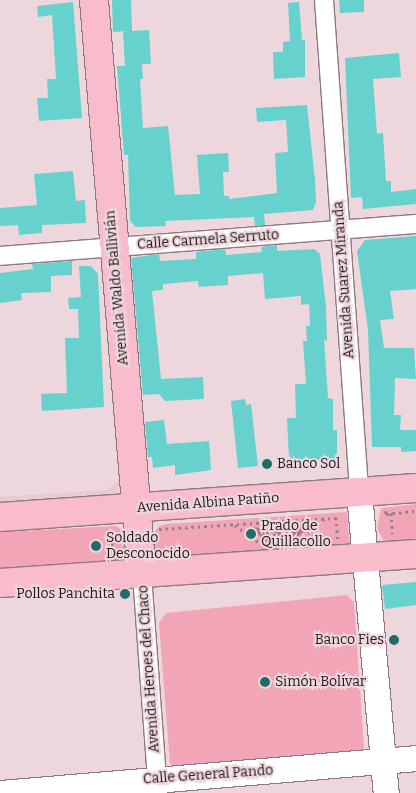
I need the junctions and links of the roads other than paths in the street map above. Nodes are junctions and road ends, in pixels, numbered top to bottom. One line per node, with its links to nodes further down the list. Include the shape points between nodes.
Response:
1 (94, 0): 5 (main road, Avenida Waldo Ballivián)
2 (324, 0): 4 (street, Avenida Suarez Miranda)
3 (416, 224): 4 (street, Calle Carmela Serruto)
4 (340, 230): 5 (street, Calle Carmela Serruto); 8 (street, Avenida Suarez Miranda)
5 (113, 247): 6 (street, Calle Carmela Serruto); 9 (main road, Avenida Waldo Ballivián)
6 (0, 256)
7 (416, 488): 8 (main road, Avenida Albina Patiño)
8 (359, 493): 9 (main road, Avenida Albina Patiño); 12 (main road, Avenida Suarez Miranda)
9 (136, 508): 10 (main road, Avenida Albina Patiño); 13 (main road, Avenida Waldo Ballivián)
10 (0, 517)
11 (416, 554): 12 (main road)
12 (363, 560): 13 (main road); 16 (main road, Avenida Suarez Miranda)
13 (142, 575): 14 (main road); 17 (street, Avenida Heroes del Chaco)
14 (0, 583)
15 (416, 758): 16 (main road, Calle General Pando)
16 (383, 761): 17 (main road, Calle General Pando); 19 (main road, Avenida Suarez Miranda)
17 (158, 786): 18 (main road, Calle General Pando)
18 (0, 793)
19 (386, 793)

